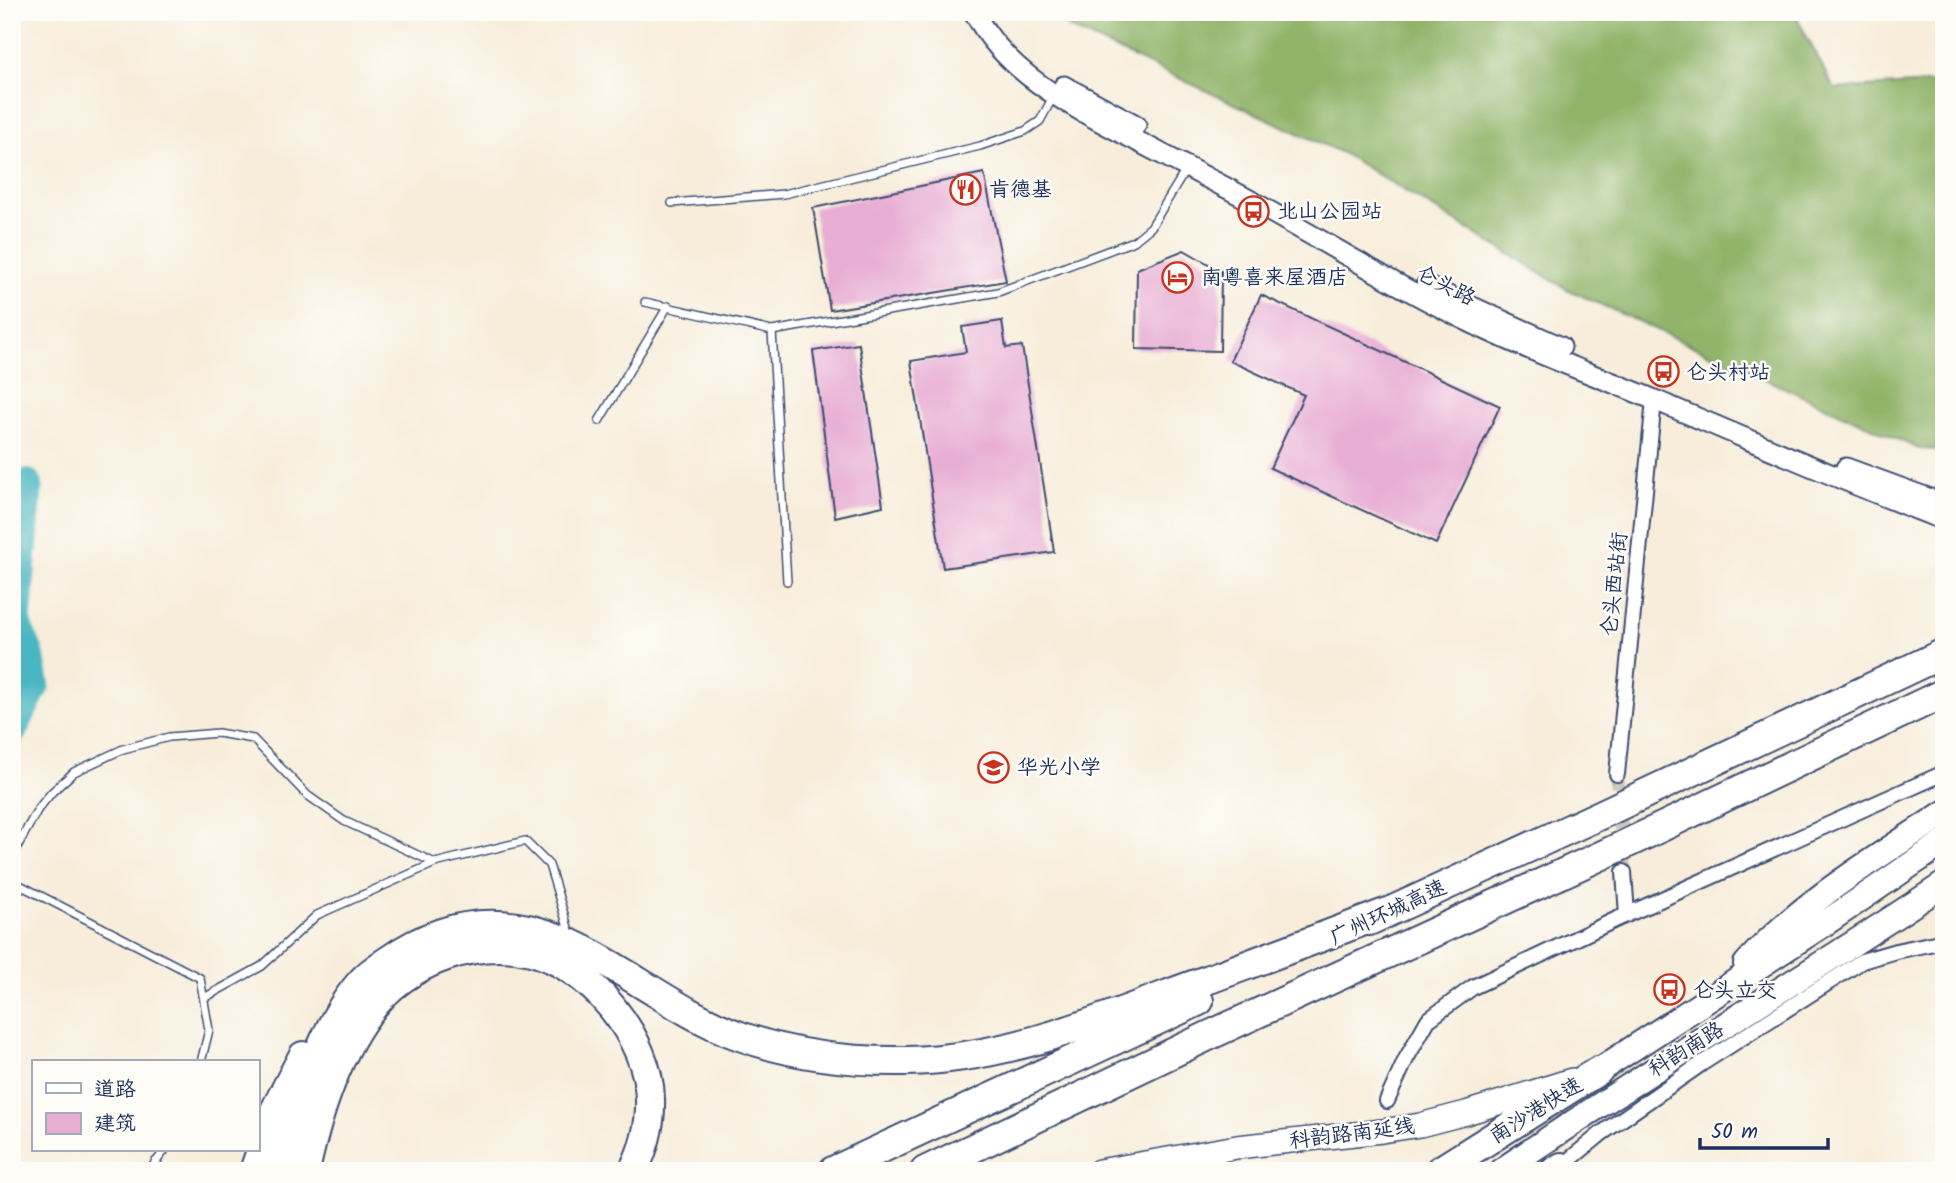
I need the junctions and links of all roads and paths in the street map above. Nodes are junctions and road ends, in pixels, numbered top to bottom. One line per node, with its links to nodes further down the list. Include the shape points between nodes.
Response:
1 (974, 12): 3 (street, 仑头路, via 1002,51)
2 (987, 12): 11 (street, 仑头路, via 1038,70 1424,286 1799,449)
3 (1054, 94): 4 (street, 仑头路); 5 (lane, via 1040,121 980,146 784,194)
4 (1188, 167): 8 (lane, via 1151,228 1134,241 998,292); 9 (street, 仑头路, via 1448,312)
5 (673, 203)
6 (645, 302): 7 (lane)
7 (668, 306): 8 (lane); 10 (lane)
8 (772, 331): 13 (lane)
9 (1654, 400): 12 (street, 仑头路); 17 (street, 仑头西站街)
10 (599, 421)
11 (1944, 505)
12 (1944, 520)
13 (787, 582)
14 (1944, 653): 25 (highway, 广州环城高速)
15 (1944, 693): 31 (highway, 广州环城高速)
16 (1944, 773): 26 (street)
17 (1617, 774)
18 (1944, 813): 29 (highway, via 1776,932)
19 (1944, 842): 29 (highway, 科韵南路)
20 (12, 856): 21 (lane, via 38,809 74,772 122,749 169,737 218,733 253,738 307,795 335,815)
21 (435, 863): 28 (lane, via 525,841 549,866); 30 (lane, via 317,915 262,966)
22 (1624, 872): 26 (street)
23 (12, 881): 30 (lane, via 200,978)
24 (1944, 884): 48 (highway, 科韵南路)
25 (1385, 913): 28 (highway, via 1033,1043 972,1056 908,1061 806,1053 740,1036 708,1023); 43 (highway, 广州环城高速)
26 (1627, 915): 34 (street, via 1473,987 1428,1020)
27 (1944, 942): 38 (street, via 1862,961 1690,1072)
28 (574, 946): 36 (highway, via 507,925 453,929 423,938 363,980 331,1028 318,1058)
29 (1722, 991): 33 (highway, 科韵南路)
30 (204, 998): 32 (lane, via 209,1030)
31 (1208, 1036): 44 (highway, 广州环城高速); 45 (highway)
32 (202, 1060)
33 (1598, 1071): 46 (main road, 科韵路南延线, via 1420,1125 1237,1147); 47 (highway, 南沙港快速)
34 (1387, 1101)
35 (163, 1152): 37 (lane)
36 (289, 1157): 41 (highway); 42 (highway, via 321,1110 350,1040 384,993 434,960 499,946 531,951 563,964 606,1000 622,1021 646,1071 650,1098 649,1126)
37 (155, 1162): 39 (lane); 40 (lane)
38 (1557, 1169)
39 (149, 1171)
40 (163, 1171)
41 (254, 1171)
42 (633, 1171)
43 (832, 1171)
44 (925, 1171)
45 (945, 1171)
46 (1099, 1171)
47 (1439, 1171)
48 (1501, 1171)

